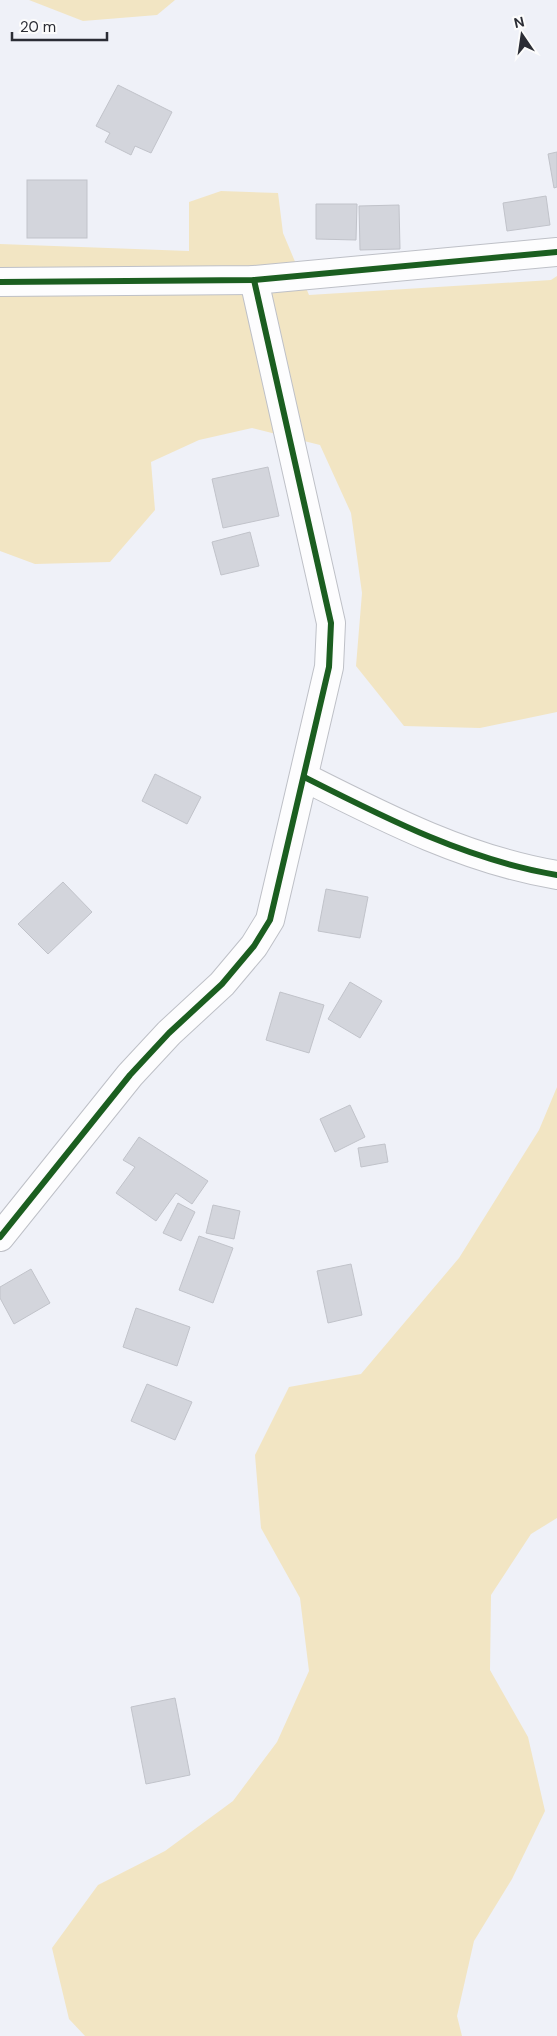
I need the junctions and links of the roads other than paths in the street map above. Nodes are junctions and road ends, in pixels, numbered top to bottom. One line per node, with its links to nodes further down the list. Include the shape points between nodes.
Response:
1 (557, 252): 2 (street)
2 (254, 280): 3 (street); 4 (street, via 331,623 329,667)
3 (0, 282)
4 (304, 778): 5 (street, via 408,830 516,868); 6 (street, via 270,920 254,946 222,984 130,1075)
5 (557, 875)
6 (0, 1238)

